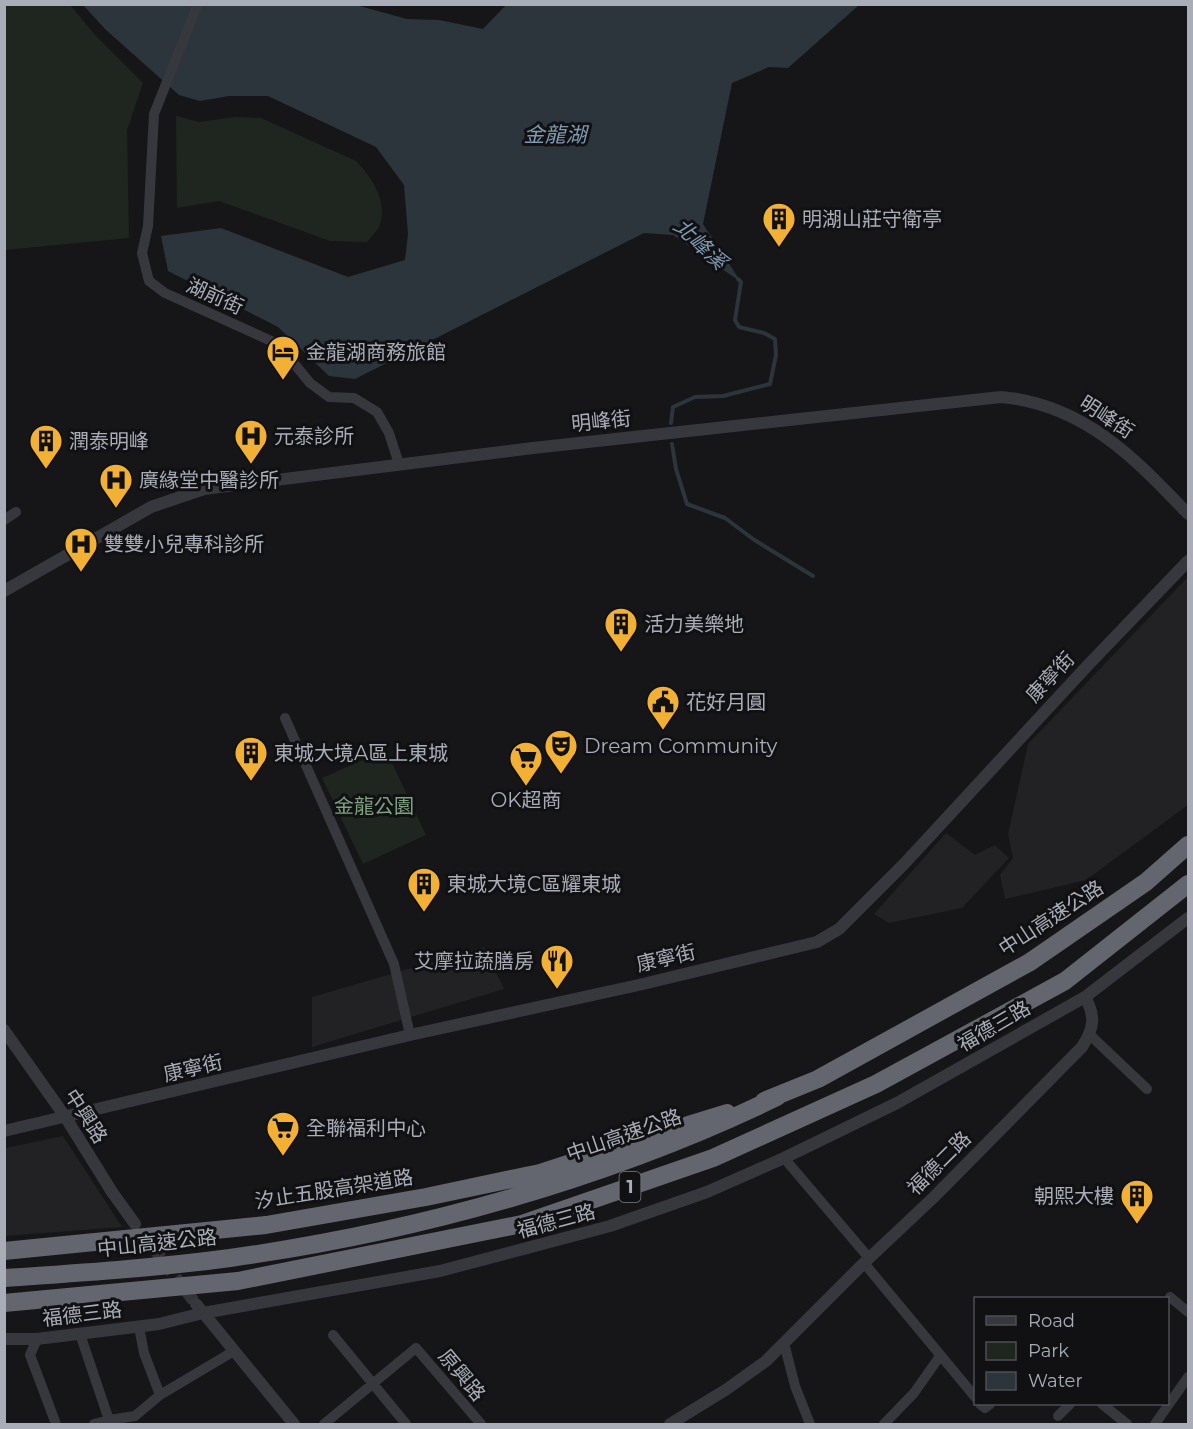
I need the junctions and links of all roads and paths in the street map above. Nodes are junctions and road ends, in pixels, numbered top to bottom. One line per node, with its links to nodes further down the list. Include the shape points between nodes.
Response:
1 (198, 4): 2 (street, 湖前街, via 154,114 148,226 142,253 149,281 165,293 278,344 310,383 329,397 354,398 377,412)
2 (399, 464): 4 (street, 明峰街, via 1001,397 1024,399 1096,429 1139,463); 7 (street, 明峰街, via 204,489 151,507)
3 (16, 512): 5 (street)
4 (1188, 514)
5 (4, 520)
6 (1188, 561): 14 (street, 康寧街, via 904,864 828,937 643,984)
7 (4, 591)
8 (285, 718): 14 (street, via 394,964)
9 (1188, 845): 17 (highway, 中山高速公路 / 1, via 1146,882 1030,962 854,1060)
10 (1188, 884): 26 (highway, 1, via 1065,981 876,1084 713,1158 510,1226 238,1281)
11 (1188, 918): 12 (street, 福德三路)
12 (1084, 997): 15 (street, via 1091,1009); 20 (street, 福德三路, via 897,1103)
13 (4, 1030): 18 (street, 中興路)
14 (410, 1035): 18 (street, 康寧街)
15 (1090, 1035): 16 (street); 23 (street, 福德二路)
16 (1147, 1089)
17 (777, 1097): 22 (highway, 汐止五股高架道路 / 1, bridge, via 540,1173 426,1197 266,1225); 24 (highway, 中山高速公路 / 1, bridge, via 674,1143 585,1174 421,1222 230,1258)
18 (66, 1118): 19 (street, 康寧街); 21 (street, 中興路)
19 (4, 1131)
20 (784, 1158): 23 (street); 27 (street, 福德三路, via 707,1192 565,1239 440,1271)
21 (135, 1224)
22 (4, 1251)
23 (867, 1261): 34 (street, 福德二路); 36 (street)
24 (4, 1278)
25 (1170, 1297): 28 (street)
26 (4, 1303)
27 (200, 1309): 29 (street, 福德三路); 35 (street)
28 (1188, 1312)
29 (139, 1327): 30 (street, 福德三路); 39 (street)
30 (80, 1334): 33 (street, 福德三路); 47 (street)
31 (333, 1335): 38 (street)
32 (4, 1339): 33 (street, 福德三路)
33 (37, 1339): 48 (street, via 30,1355)
34 (784, 1343): 55 (street, 福德二路, via 766,1361); 56 (street)
35 (234, 1351): 39 (street); 51 (street)
36 (940, 1356): 40 (street); 57 (street, via 914,1394)
37 (1188, 1377): 44 (street)
38 (374, 1383): 52 (street); 53 (street); 54 (street, 原興路, via 416,1348)
39 (160, 1395): 45 (street)
40 (974, 1397)
41 (1069, 1405): 46 (street)
42 (1103, 1405): 58 (street)
43 (1169, 1405): 59 (street)
44 (1169, 1405)
45 (135, 1416): 47 (street); 50 (street)
46 (1058, 1416)
47 (109, 1420): 49 (street)
48 (56, 1425)
49 (94, 1425)
50 (144, 1425)
51 (294, 1425)
52 (324, 1425)
53 (406, 1425)
54 (481, 1425)
55 (670, 1425)
56 (810, 1425)
57 (884, 1425)
58 (1127, 1425)
59 (1155, 1425)

